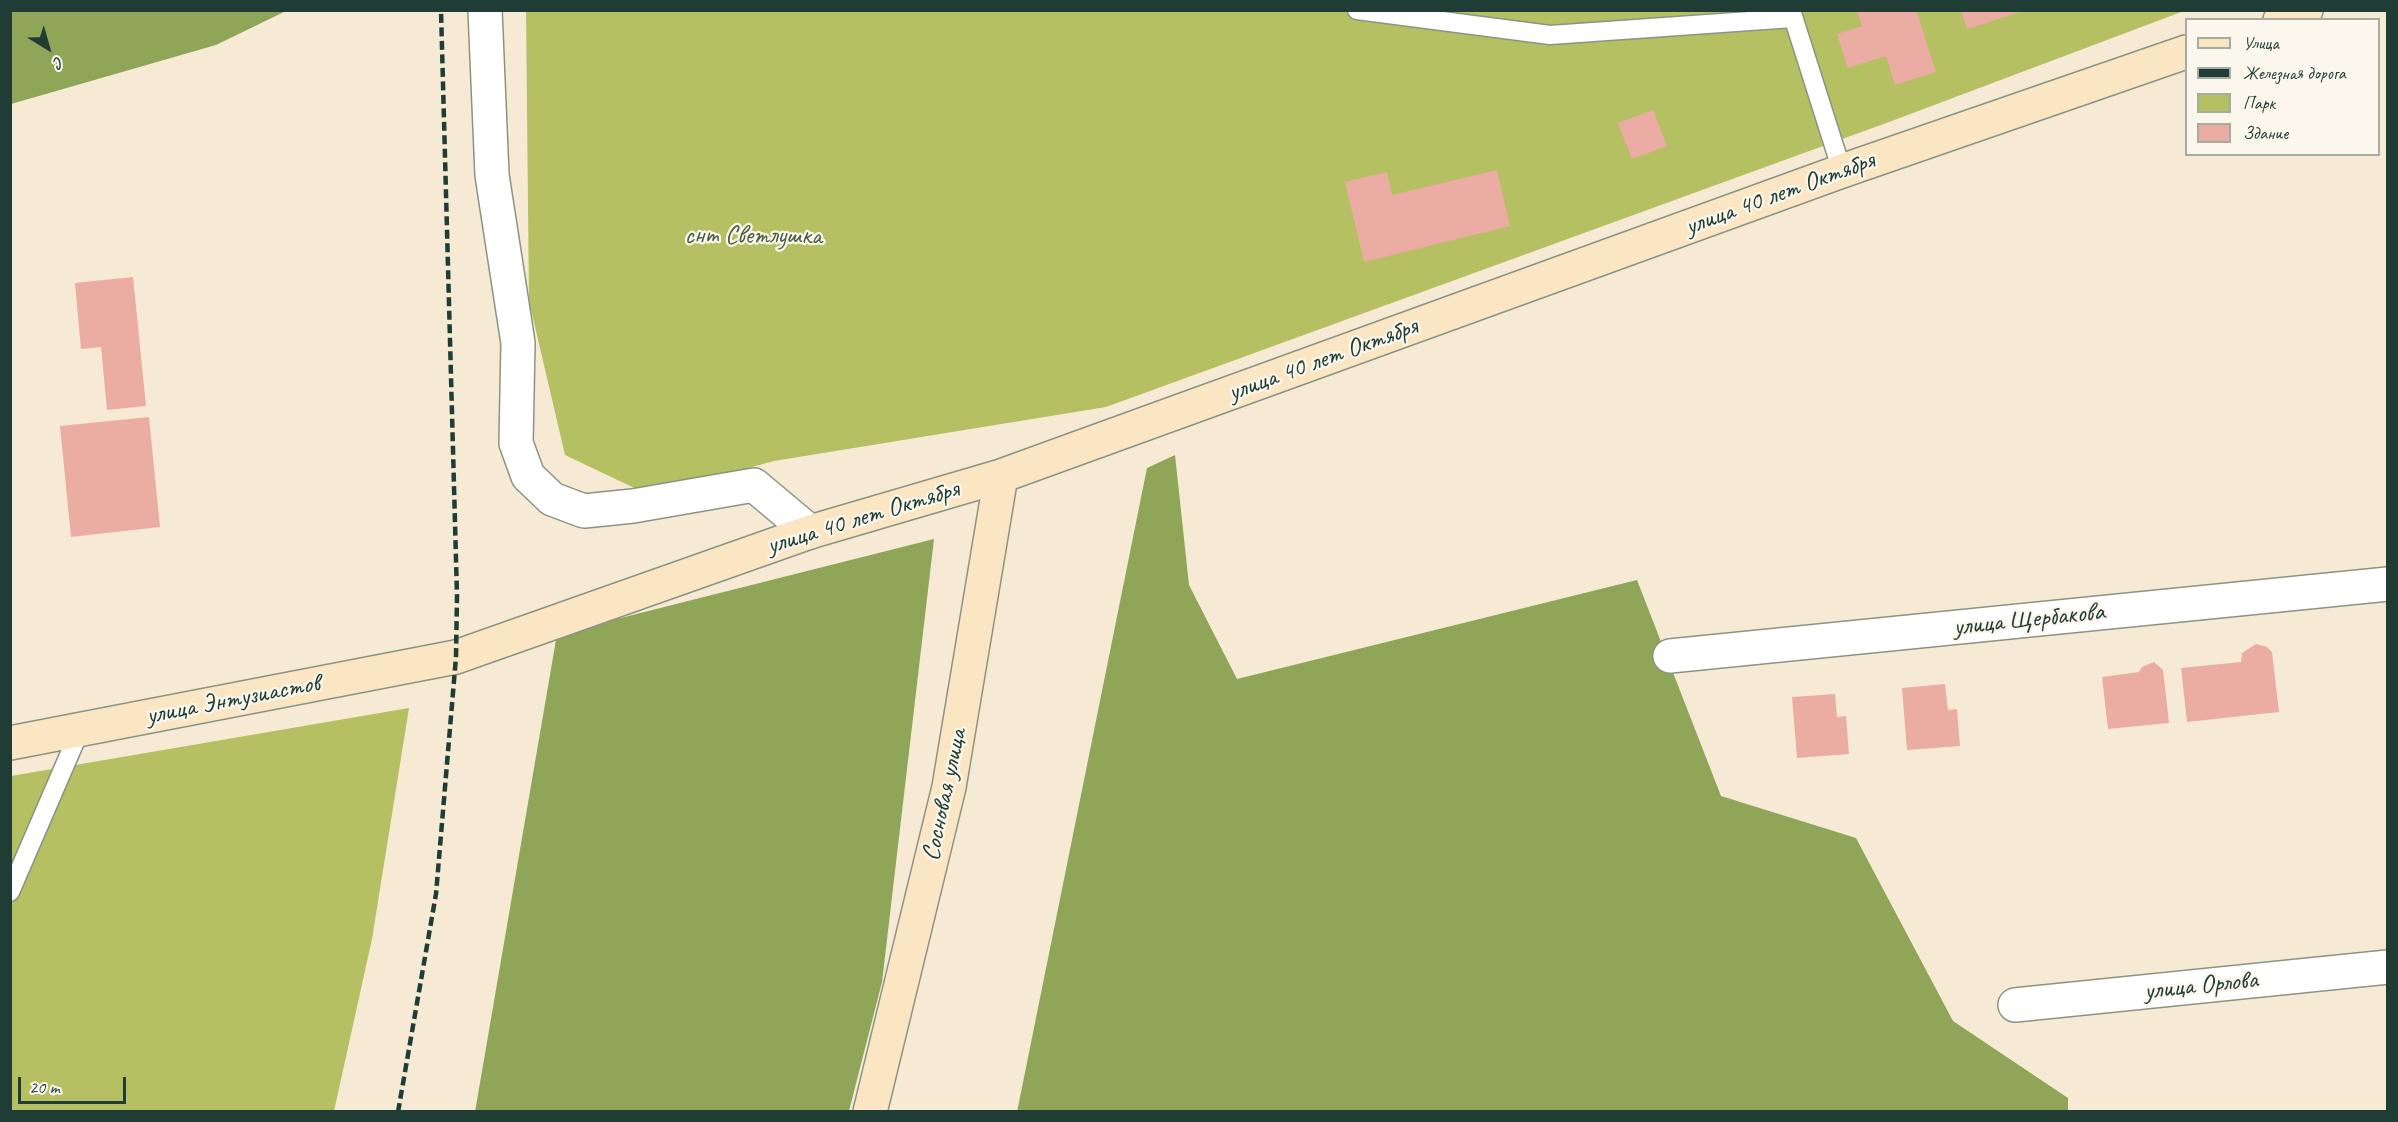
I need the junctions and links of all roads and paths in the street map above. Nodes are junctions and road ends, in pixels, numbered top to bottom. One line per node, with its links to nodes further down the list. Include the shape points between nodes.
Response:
1 (484, 10): 9 (street, via 492,175 518,343 516,443 528,476 552,499 584,511 754,485)
2 (1357, 10): 4 (lane, via 1550,35)
3 (2307, 10): 5 (main road)
4 (1792, 14): 7 (lane)
5 (2285, 18)
6 (2185, 53): 7 (main road, улица 40 лет Октября)
7 (1842, 171): 8 (main road, улица 40 лет Октября)
8 (1001, 476): 9 (main road, улица 40 лет Октября); 18 (main road, Сосновая улица, via 949,787)
9 (810, 532): 12 (main road, улица 40 лет Октября)
10 (2388, 584): 11 (street, улица Щербакова)
11 (1670, 656)
12 (456, 657): 13 (main road, улица Энтузиастов)
13 (80, 730): 14 (main road, улица Энтузиастов); 15 (lane)
14 (10, 743)
15 (10, 892)
16 (2388, 967): 17 (street, улица Орлова)
17 (2015, 1005)
18 (870, 1112)

